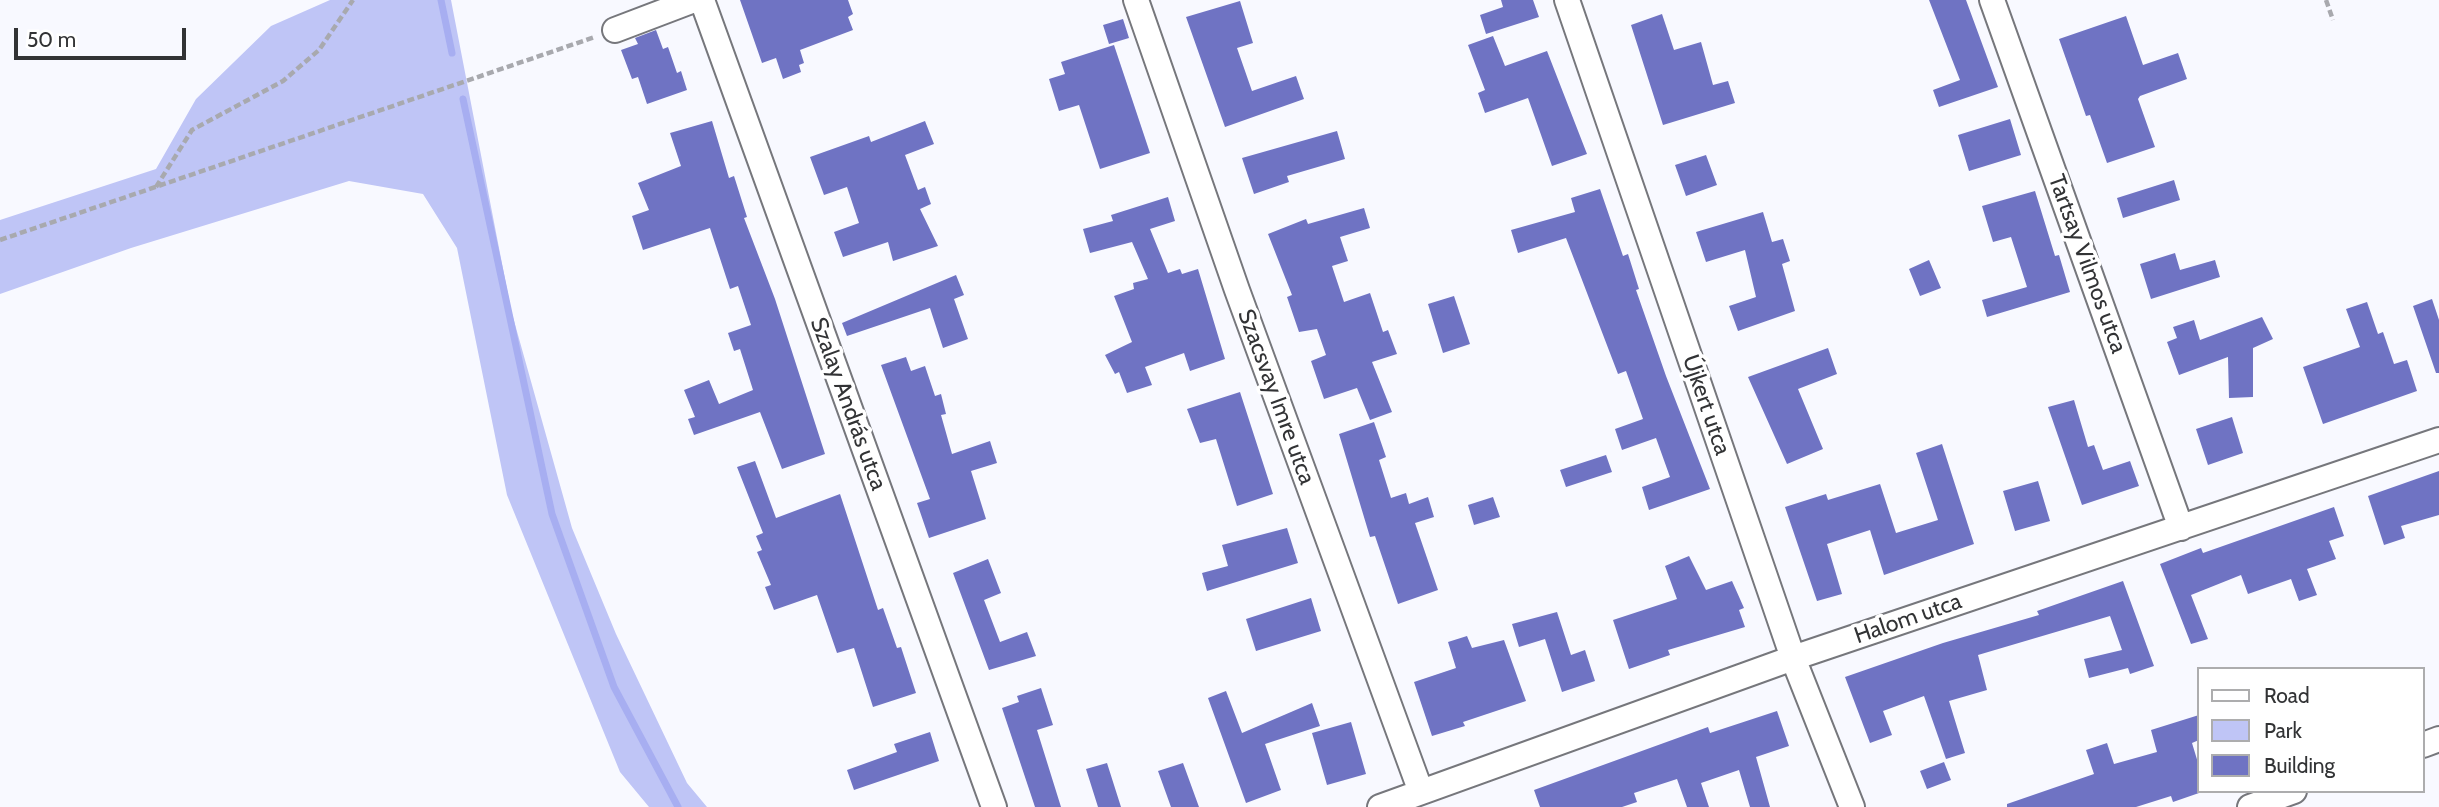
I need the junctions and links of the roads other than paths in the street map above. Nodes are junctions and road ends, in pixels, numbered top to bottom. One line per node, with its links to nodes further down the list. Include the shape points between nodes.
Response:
1 (694, 0): 6 (street)
2 (702, 0): 12 (street, Szalay András utca)
3 (1136, 0): 10 (street, Szacsvay Imre utca)
4 (1567, 0): 9 (street, Újkert utca)
5 (1992, 0): 8 (street, Tartsay Vilmos utca)
6 (615, 30)
7 (2439, 440): 8 (street, Halom utca)
8 (2180, 528): 9 (street, Halom utca)
9 (1793, 658): 10 (street, Halom utca); 14 (street, Újkert utca)
10 (1421, 792): 13 (street, Halom utca)
11 (2288, 793): 15 (street)
12 (994, 807)
13 (1380, 807)
14 (1852, 807)
15 (2250, 807)

